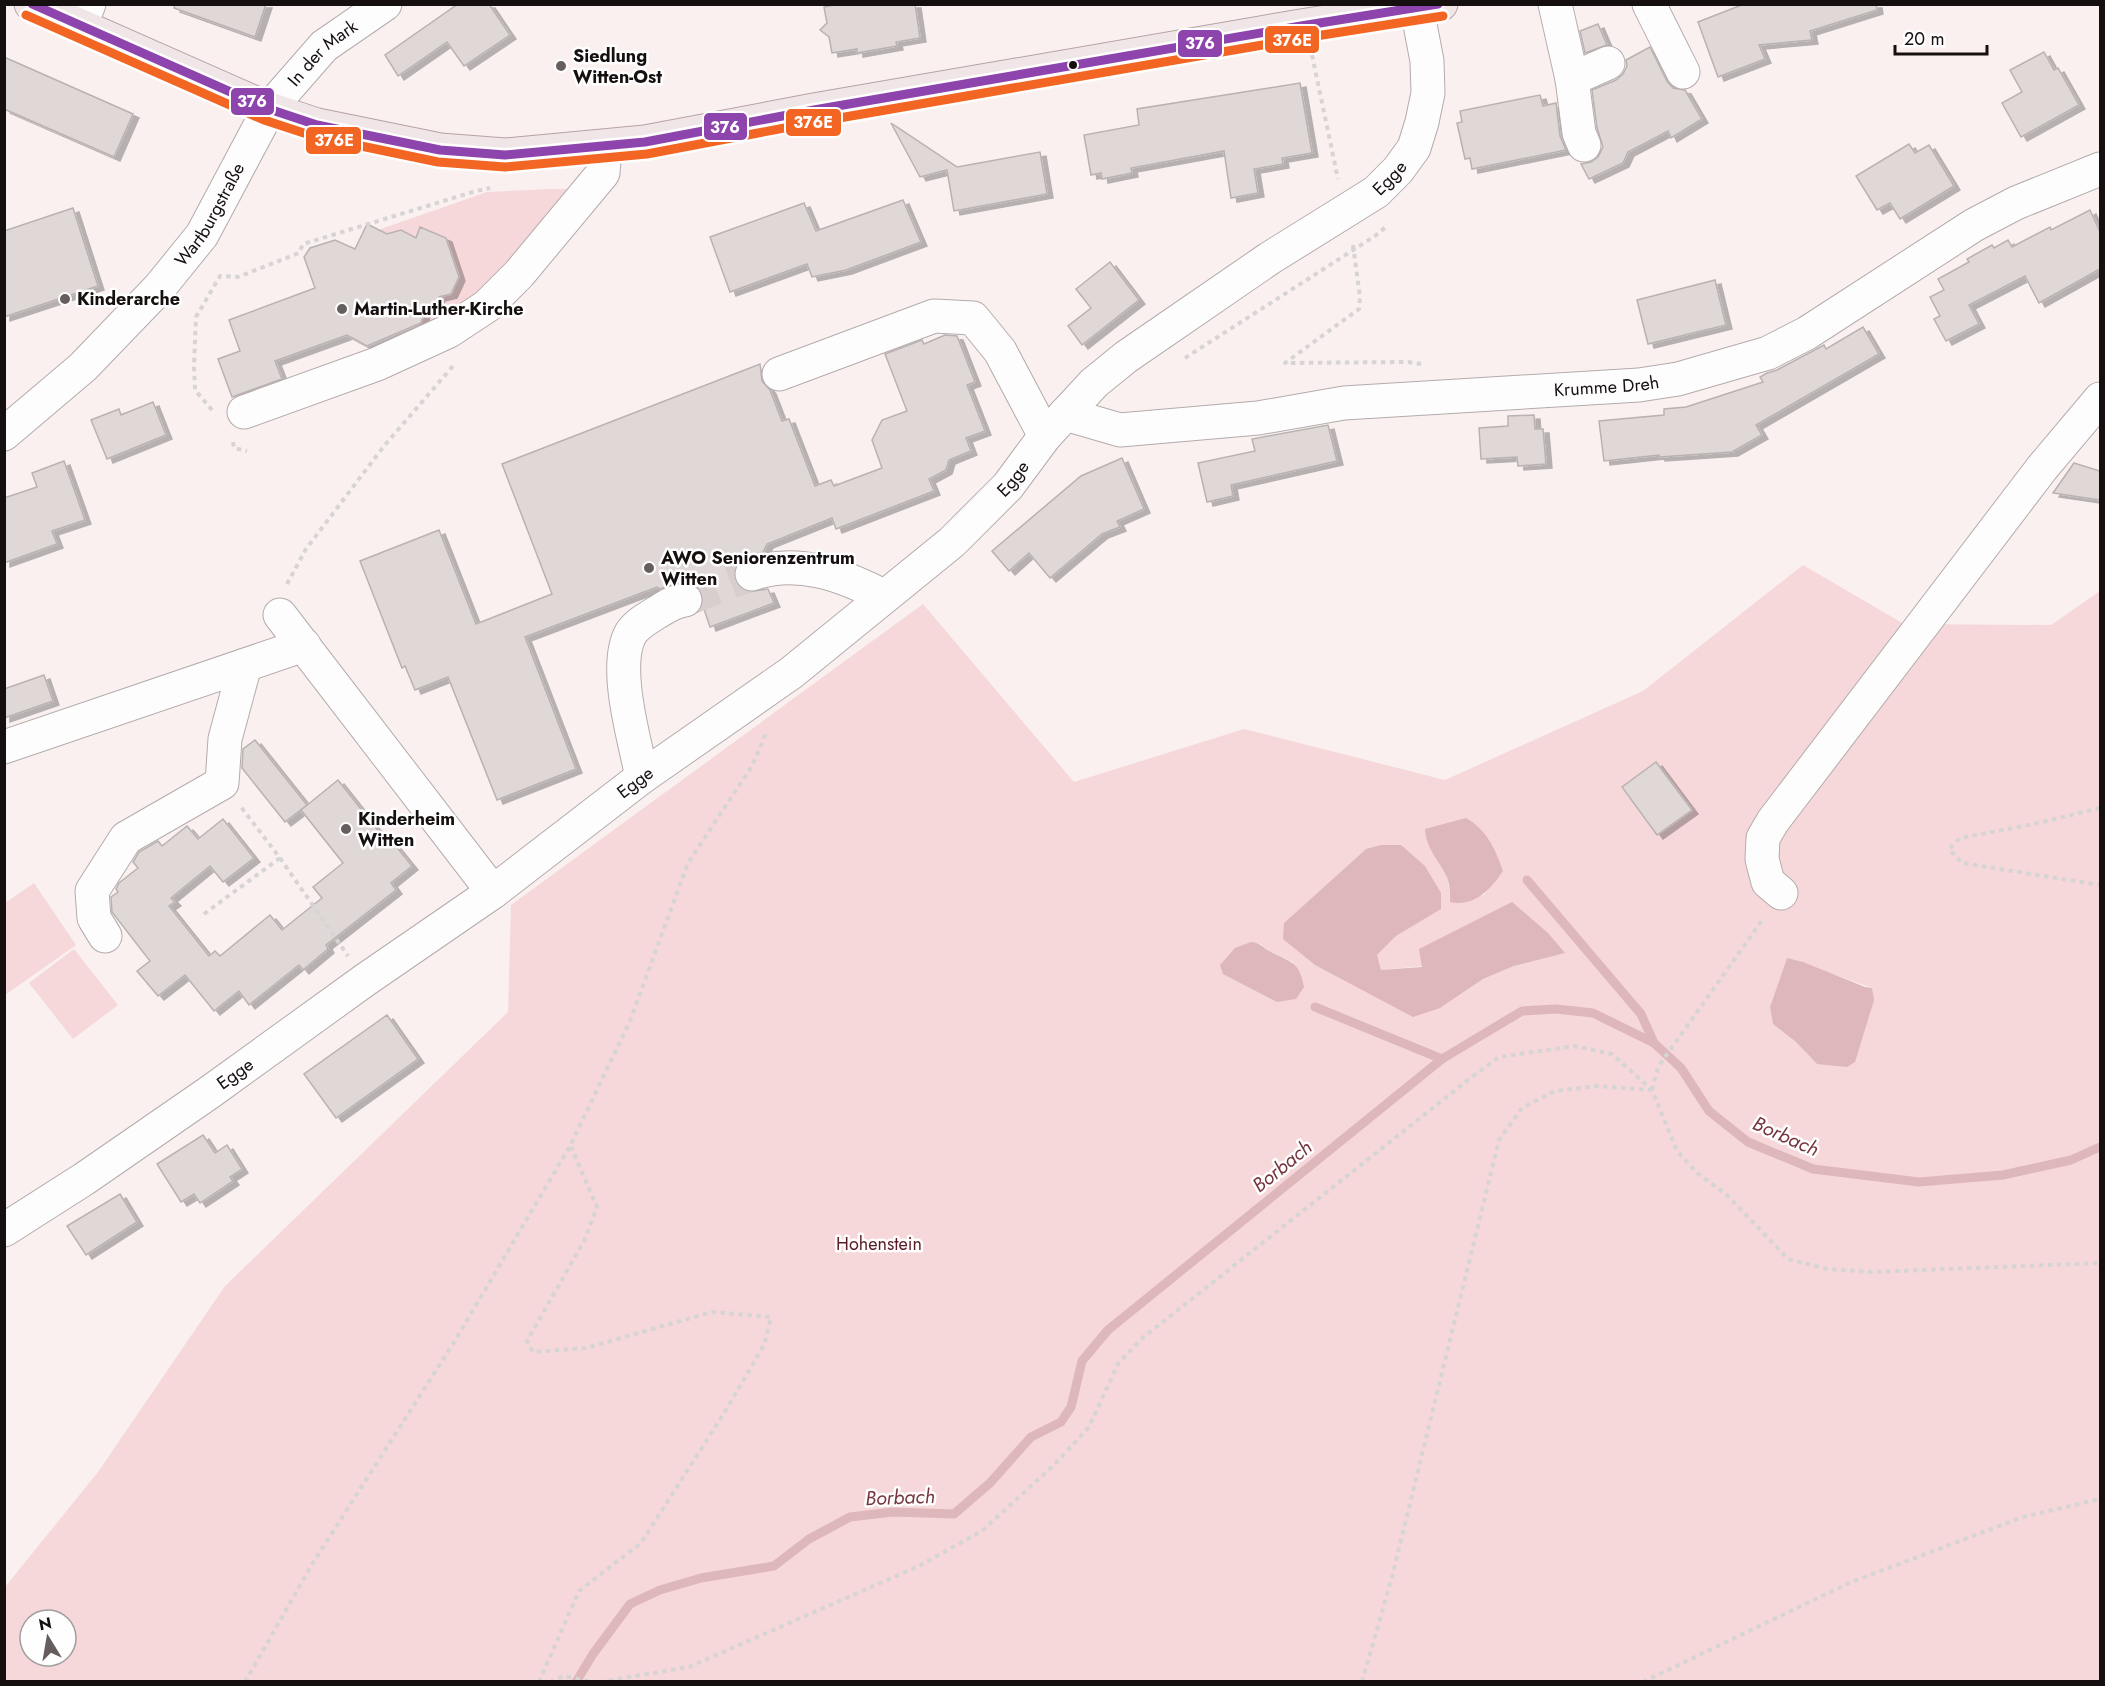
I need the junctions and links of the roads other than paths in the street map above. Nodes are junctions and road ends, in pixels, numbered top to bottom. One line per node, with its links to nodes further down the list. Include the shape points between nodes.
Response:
1 (31, 4): 6 (main road)
2 (384, 4): 10 (street, In der Mark, via 324,46)
3 (1555, 4): 9 (street)
4 (1649, 4): 8 (street)
5 (1429, 7): 12 (main road); 17 (street, Egge, via 1428,93 1414,148 1398,170 1376,192 1270,258 1126,357 1094,383)
6 (84, 15): 10 (main road)
7 (1608, 63): 9 (street)
8 (1683, 72)
9 (1572, 80): 11 (street)
10 (269, 109): 12 (main road, via 317,125 440,150 505,155); 18 (street, Wartburgstraße, via 202,234 159,288 83,367)
11 (1584, 145)
12 (605, 147): 16 (street, via 603,172 488,306 449,332 377,364)
13 (2100, 169): 17 (street, Krumme Dreh, via 2016,203 1974,225 1807,333 1768,353 1678,378 1639,385 1344,403 1258,418 1120,430)
14 (779, 374): 17 (street, via 934,316 973,318)
15 (2100, 399): 28 (street, via 1773,821 1763,838 1762,859 1768,882)
16 (244, 412)
17 (1055, 425): 20 (street, Egge, via 1008,486 952,542)
18 (4, 434)
19 (753, 574): 20 (street, via 770,568 809,568)
20 (883, 596): 26 (street, Egge, via 791,673)
21 (685, 600): 26 (street, via 643,621 632,632 625,651 623,683)
22 (280, 615): 23 (street)
23 (304, 645): 24 (street); 27 (street)
24 (245, 665): 25 (street); 29 (street, via 225,739 222,783 126,838 92,891 94,918)
25 (4, 747)
26 (642, 777): 27 (street, Egge)
27 (493, 892): 30 (street, Egge, via 210,1092)
28 (1781, 893)
29 (105, 936)
30 (4, 1230)

